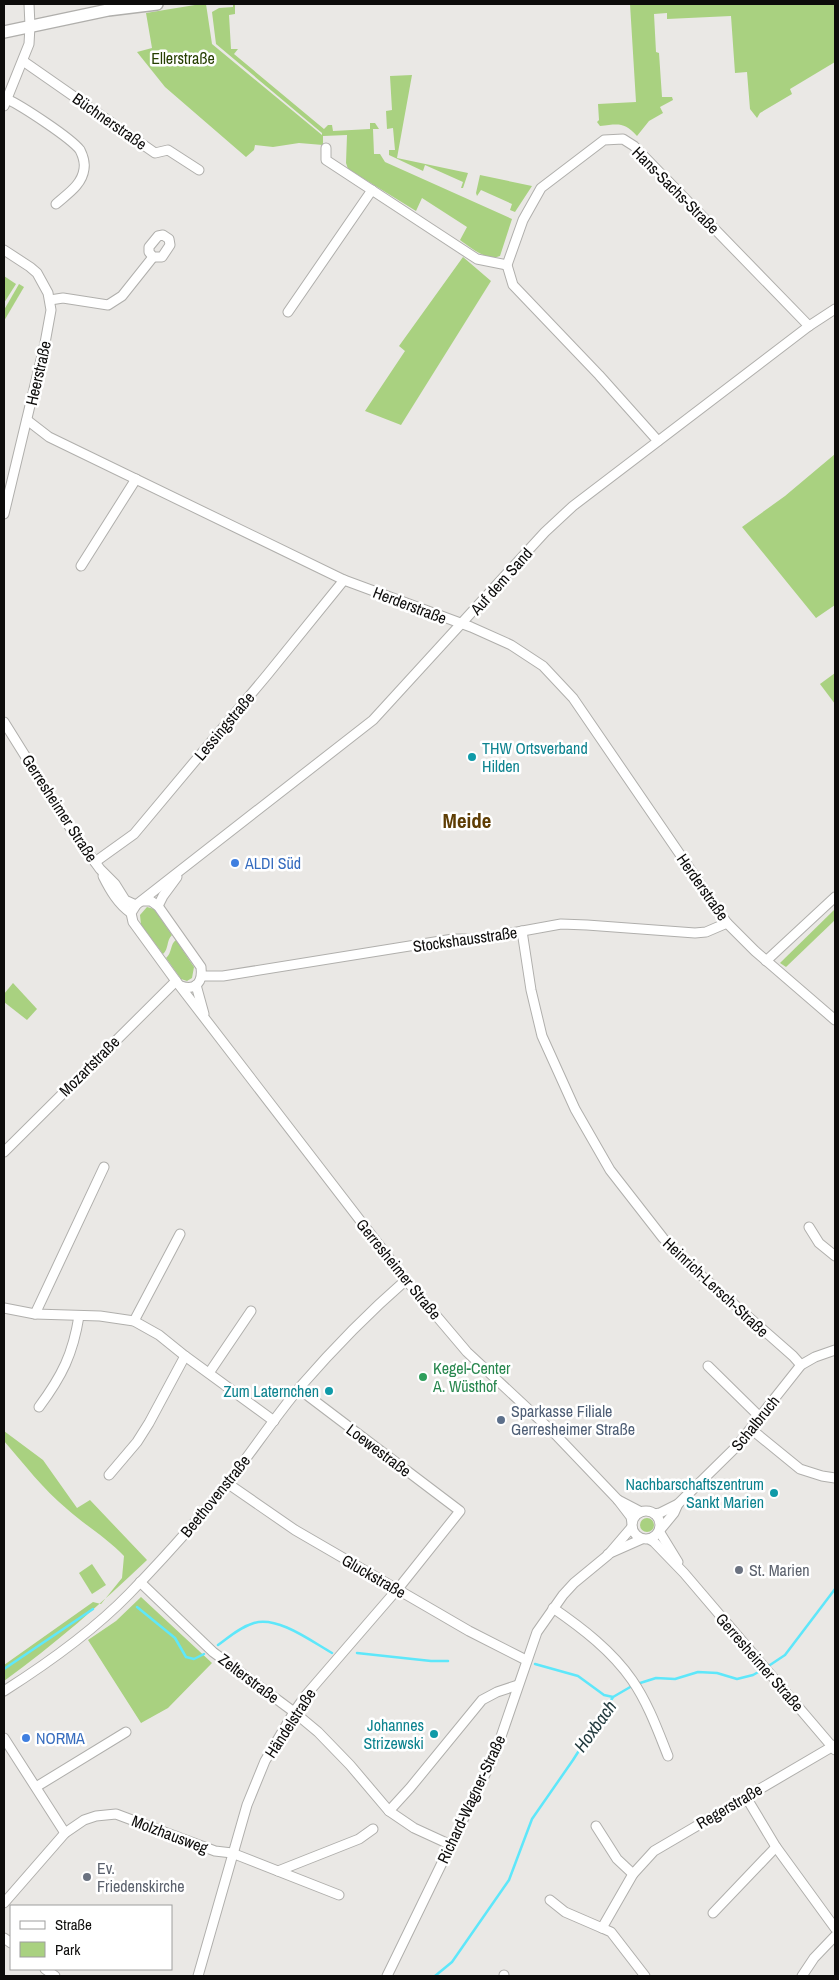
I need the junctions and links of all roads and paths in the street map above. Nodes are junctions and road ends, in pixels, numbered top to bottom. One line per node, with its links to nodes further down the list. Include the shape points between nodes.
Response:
1 (30, 4): 3 (street)
2 (157, 4): 3 (main road)
3 (30, 26): 4 (main road); 5 (street, via 29,44)
4 (4, 32)
5 (23, 61): 6 (street); 8 (street, Büchnerstraße, via 155,153 168,150)
6 (6, 102): 10 (street, via 67,139 80,151 84,160 82,176)
7 (326, 148): 9 (street, via 326,160)
8 (199, 170)
9 (372, 190): 13 (street, via 477,259); 16 (street)
10 (56, 204)
11 (4, 250): 14 (street, Heerstraße, via 37,273)
12 (153, 257): 14 (street, via 122,296 108,305 63,298)
13 (507, 265): 17 (street, Hans-Sachs-Straße, via 523,220 541,188 604,140 623,139 641,153); 21 (street, via 513,285)
14 (50, 300): 18 (street, Heerstraße, via 48,328)
15 (835, 309): 17 (street, Auf dem Sand)
16 (288, 312)
17 (809, 326): 21 (street, Auf dem Sand)
18 (27, 420): 19 (street, Heerstraße); 20 (street, Herderstraße)
19 (24, 431): 20 (street, Herderstraße); 23 (street, Heerstraße)
20 (49, 436): 22 (street, Herderstraße)
21 (658, 441): 26 (street, Auf dem Sand, via 552,525)
22 (136, 479): 24 (street); 25 (street, Herderstraße)
23 (4, 514)
24 (81, 566)
25 (344, 580): 26 (street, Herderstraße); 28 (street, Lessingstraße, via 134,834)
26 (462, 624): 29 (street, Auf dem Sand, via 373,720); 33 (street, Herderstraße, via 527,654 559,681 599,734)
27 (4, 722): 28 (street, Gerresheimer Straße, via 69,826)
28 (98, 865): 31 (street, Gerresheimer Straße, via 121,904)
29 (182, 871): 31 (street, Auf dem Sand); 32 (street, Auf dem Sand)
30 (835, 897): 35 (street)
31 (136, 906): 32 (street, Gerresheimer Straße, via 152,901); 37 (street, Gerresheimer Straße, via 133,922)
32 (158, 906): 36 (street, via 201,967)
33 (727, 923): 34 (street, Stockshausstraße, via 695,933 570,924); 35 (street, Herderstraße)
34 (522, 931): 36 (street, Stockshausstraße, via 223,976); 54 (street, Heinrich-Lersch-Straße, via 542,1036 576,1110 606,1162 663,1238)
35 (766, 961): 40 (street, Herderstraße)
36 (202, 976): 38 (street)
37 (178, 983): 38 (street, via 186,988); 39 (street, Gerresheimer Straße); 41 (street, Mozartstraße)
38 (196, 985): 39 (street, Gerresheimer Straße)
39 (205, 1017): 46 (street, Gerresheimer Straße)
40 (835, 1020)
41 (4, 1152)
42 (104, 1167): 49 (street)
43 (809, 1227): 45 (street, via 819,1243)
44 (180, 1234): 51 (street)
45 (835, 1256)
46 (406, 1280): 57 (street, Beethovenstraße, via 343,1339); 65 (street, Gerresheimer Straße, via 467,1352 565,1443)
47 (4, 1308): 49 (street)
48 (251, 1311): 56 (street)
49 (35, 1314): 50 (street)
50 (79, 1316): 51 (street, via 118,1317); 58 (street, via 64,1372)
51 (134, 1321): 53 (street, via 159,1335)
52 (835, 1350): 54 (street, Schalbruch)
53 (185, 1356): 56 (street); 62 (street, via 137,1442)
54 (801, 1365): 59 (street, Schalbruch)
55 (708, 1366): 59 (street)
56 (209, 1372): 60 (street)
57 (299, 1389): 60 (street, Beethovenstraße); 67 (street, Loewestraße)
58 (39, 1407)
59 (761, 1418): 61 (street, Schalbruch)
60 (274, 1421): 64 (street, Beethovenstraße)
61 (751, 1429): 63 (street, via 800,1469); 66 (street, Schalbruch)
62 (109, 1475)
63 (835, 1478)
64 (227, 1483): 75 (street, Beethovenstraße); 76 (street, Gluckstraße, via 296,1530)
65 (618, 1500): 68 (street, Gerresheimer Straße); 70 (street, Gerresheimer Straße)
66 (678, 1504): 69 (street, Schalbruch); 71 (street, Schalbruch)
67 (460, 1511): 76 (street, Händelstraße)
68 (642, 1512): 69 (street); 70 (street)
69 (655, 1514): 71 (street, via 659,1520)
70 (632, 1525): 72 (street, via 636,1535); 73 (street, Richard-Wagner-Straße)
71 (659, 1531): 72 (street, via 656,1536); 74 (street, Gerresheimer Straße)
72 (646, 1539): 73 (street, Richard-Wagner-Straße); 74 (street, Gerresheimer Straße, via 654,1542)
73 (608, 1555): 77 (street, Richard-Wagner-Straße, via 574,1583)
74 (684, 1573): 84 (street, Gerresheimer Straße)
75 (140, 1582): 80 (street, Beethovenstraße, via 113,1610 72,1643); 81 (street, Zelterstraße, via 213,1652)
76 (397, 1589): 78 (street, Gluckstraße); 81 (street, Händelstraße)
77 (553, 1608): 78 (street, Richard-Wagner-Straße, via 537,1632); 85 (street, via 596,1640 632,1679)
78 (526, 1660): 79 (street, Richard-Wagner-Straße)
79 (518, 1685): 88 (street, via 482,1700); 92 (street, Richard-Wagner-Straße, via 495,1754)
80 (4, 1691)
81 (294, 1712): 88 (street, Zelterstraße, via 350,1765); 94 (street, Händelstraße, via 265,1761)
82 (126, 1732): 86 (street)
83 (4, 1738): 86 (street)
84 (834, 1748): 87 (street, Regerstraße)
85 (668, 1756)
86 (36, 1787): 91 (street)
87 (746, 1797): 93 (street); 96 (street, Regerstraße, via 665,1843)
88 (389, 1811): 92 (street, Zelterstraße, via 414,1828)
89 (596, 1826): 96 (street, via 617,1859)
90 (373, 1829): 95 (street, via 359,1839)
91 (65, 1833): 94 (street, Molzhausweg, via 84,1820 116,1814 215,1851); 99 (street, Molzhausweg)
92 (451, 1846): 105 (street, Richard-Wagner-Straße)
93 (776, 1847): 100 (street); 102 (street)
94 (232, 1853): 95 (street, Molzhausweg); 104 (street, Händelstraße)
95 (278, 1871): 97 (street, Molzhausweg)
96 (633, 1874): 101 (street, Regerstraße)
97 (339, 1895)
98 (550, 1900): 101 (street, via 565,1912)
99 (4, 1902)
100 (713, 1914)
101 (602, 1928): 106 (street, via 611,1932)
102 (835, 1928)
103 (835, 1936): 107 (street)
104 (198, 1976)
105 (387, 1976)
106 (645, 1976)
107 (802, 1976)

